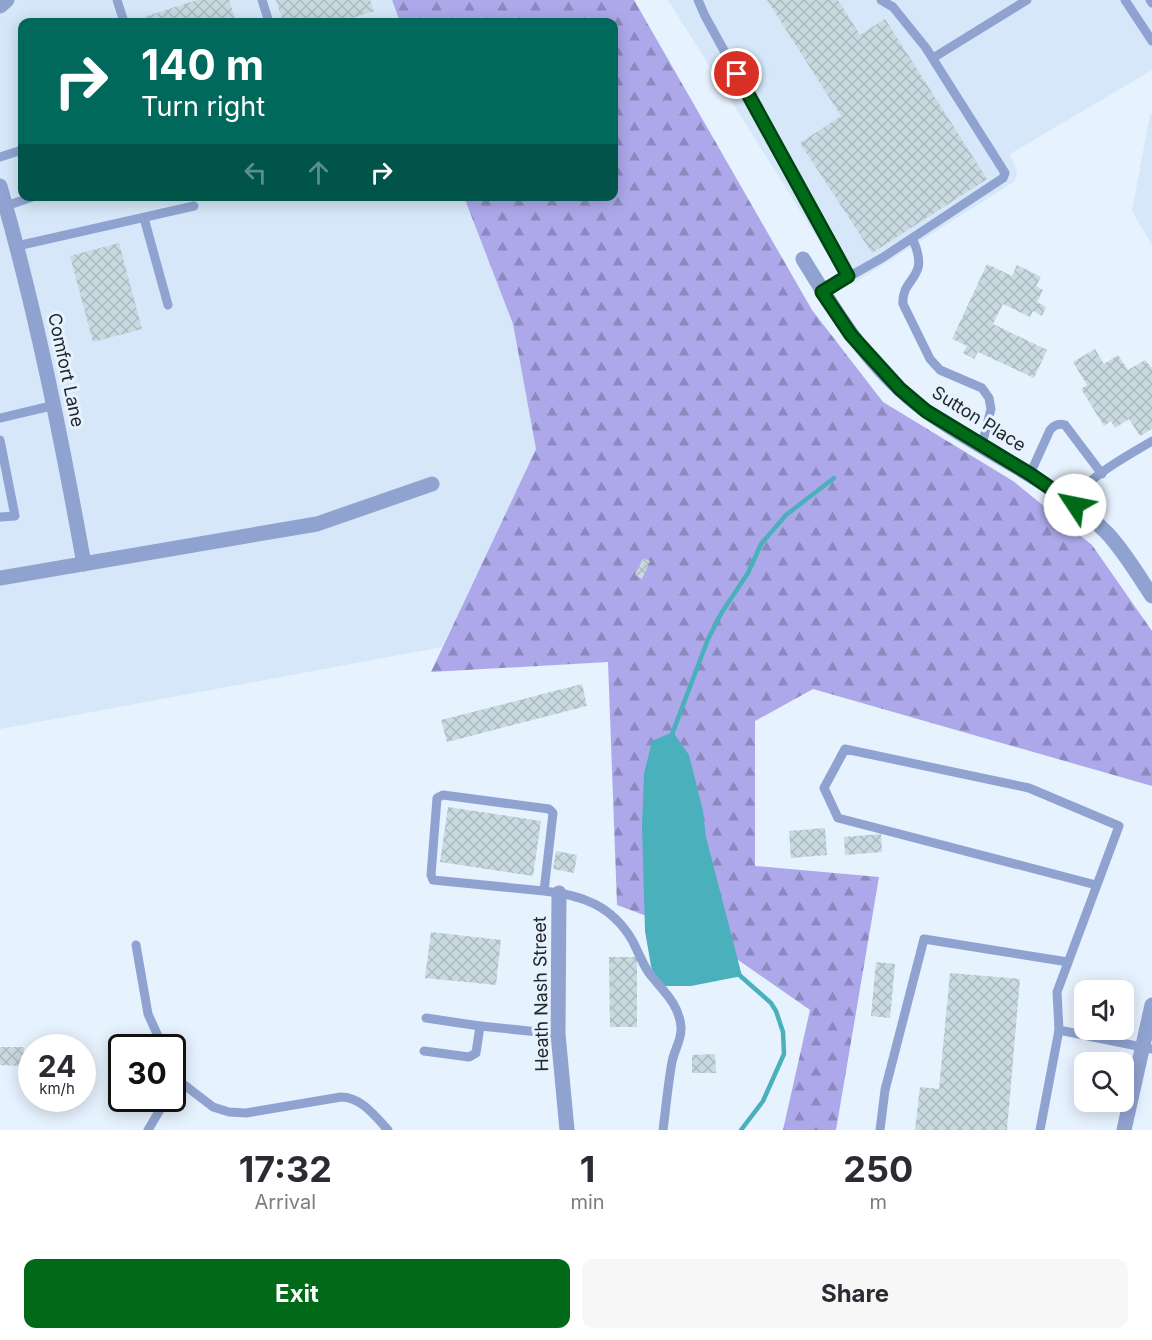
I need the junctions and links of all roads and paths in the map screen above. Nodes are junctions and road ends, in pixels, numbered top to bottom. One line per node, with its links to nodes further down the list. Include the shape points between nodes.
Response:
1 (7, 0): 8 (street)
2 (117, 0): 9 (lane)
3 (262, 0): 10 (lane)
4 (698, 0): 23 (lane)
5 (881, 0): 12 (lane, via 893,7)
6 (1027, 0): 12 (lane)
7 (1125, 0): 11 (lane)
8 (0, 6)
9 (123, 18)
10 (268, 18)
11 (1152, 41)
12 (933, 58): 20 (lane, via 1005,173)
13 (18, 151): 14 (lane)
14 (0, 157)
15 (0, 186): 17 (street, Comfort Lane)
16 (20, 201): 17 (lane)
17 (6, 206): 21 (street, Comfort Lane)
18 (194, 206): 19 (lane)
19 (144, 218): 21 (lane); 25 (lane)
20 (912, 238): 23 (lane); 30 (lane, via 919,253 919,267 903,296 903,304 930,359 940,370 982,388 989,398)
21 (17, 246): 26 (street, Comfort Lane)
22 (803, 259): 24 (street, Sutton Place)
23 (848, 276): 24 (lane)
24 (822, 292): 30 (street, Sutton Place, via 851,335 900,389 926,411)
25 (168, 305)
26 (55, 405): 27 (lane); 36 (street, Comfort Lane)
27 (0, 418)
28 (0, 440): 35 (lane, via 15,516)
29 (1152, 441): 32 (lane)
30 (982, 445): 31 (street, Sutton Place)
31 (1030, 474): 32 (lane, via 1050,430 1062,424); 34 (street, Sutton Place)
32 (1102, 474): 34 (lane, via 1082,489)
33 (432, 484): 36 (street, via 317,524)
34 (1075, 505): 38 (street, Sutton Place, via 1108,534)
35 (0, 517)
36 (84, 564): 37 (street)
37 (0, 578)
38 (1149, 586)
39 (1096, 885): 39 (lane, via 1119,826 1029,788 845,749 824,788 838,819); 42 (lane)
40 (552, 892): 40 (lane, via 553,813 549,809 443,795 437,798 433,880); 48 (street, Heath Nash Street); 56 (lane, via 593,902 619,922 676,1008 680,1041 672,1059)
41 (136, 945): 47 (lane, via 148,1014)
42 (1068, 962): 46 (lane, via 1057,992); 57 (lane, via 924,939 885,1090)
43 (1152, 1005): 49 (street)
44 (426, 1018): 45 (lane)
45 (480, 1026): 48 (lane); 50 (lane, via 473,1056)
46 (1059, 1030): 49 (lane); 58 (lane)
47 (157, 1034)
48 (558, 1034): 55 (street, Heath Nash Street)
49 (1147, 1048): 59 (street)
50 (424, 1052)
51 (186, 1086): 54 (lane, via 213,1107 229,1112 246,1113 350,1097)
52 (159, 1112): 53 (lane)
53 (148, 1130)
54 (388, 1130)
55 (567, 1130)
56 (663, 1130)
57 (880, 1130)
58 (1040, 1130)
59 (1124, 1130)

